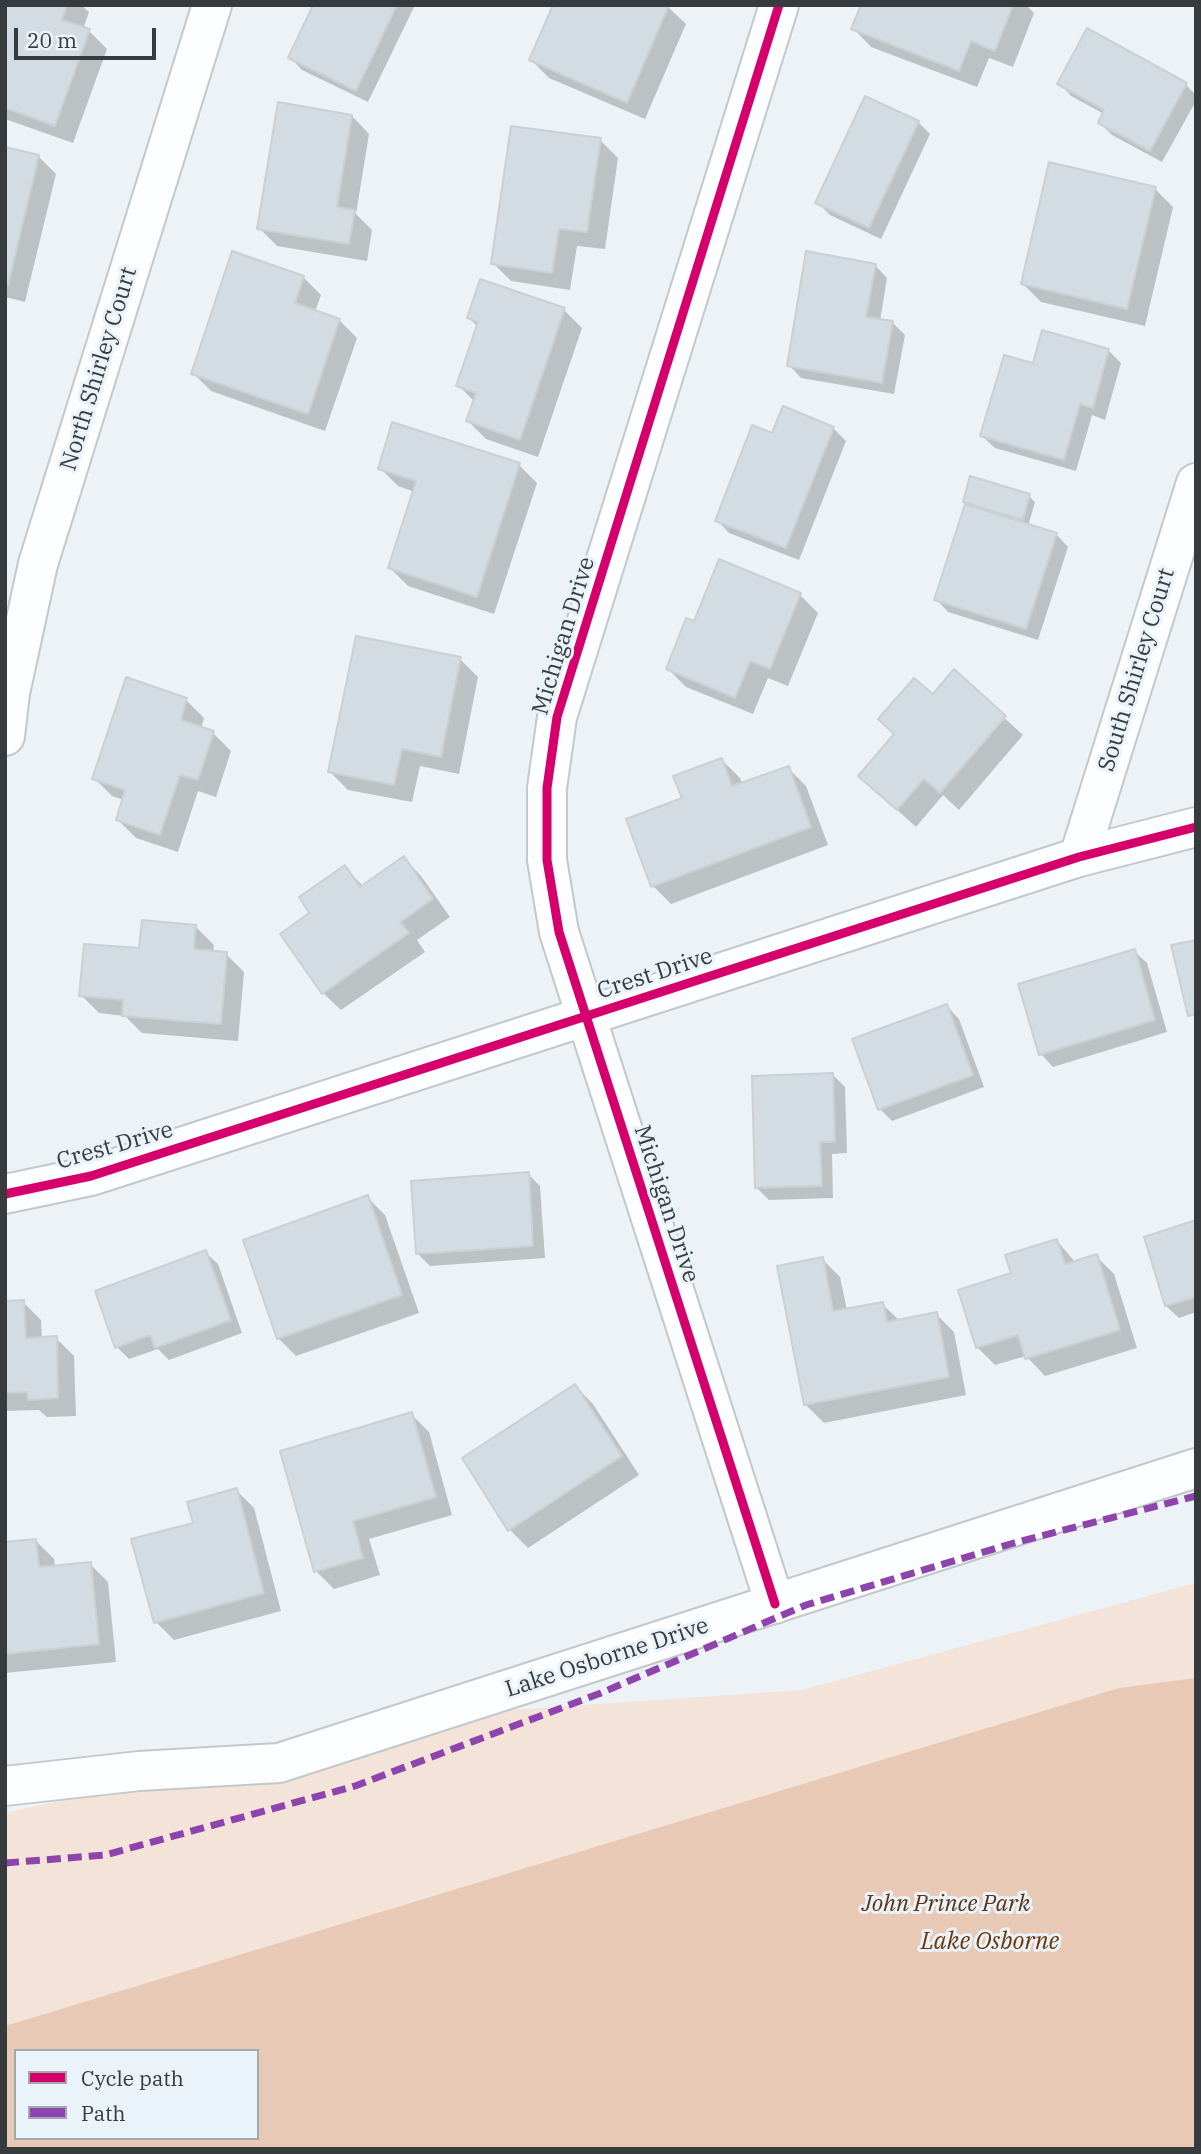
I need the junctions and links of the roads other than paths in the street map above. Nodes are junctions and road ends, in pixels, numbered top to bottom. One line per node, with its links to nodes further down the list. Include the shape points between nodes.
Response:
1 (212, 5): 4 (street, North Shirley Court, via 38,564)
2 (779, 5): 7 (street, Michigan Drive, via 557,718 547,788 547,860 558,932)
3 (1196, 483): 6 (street, South Shirley Court)
4 (5, 736)
5 (1196, 827): 6 (street, Crest Drive)
6 (1079, 857): 7 (street, Crest Drive)
7 (585, 1017): 8 (street, Crest Drive, via 91,1176); 10 (street, Michigan Drive)
8 (6, 1185)
9 (1196, 1468): 10 (street, Lake Osborne Drive)
10 (775, 1604): 11 (street, Lake Osborne Drive, via 279,1763 139,1771)
11 (5, 1786)

